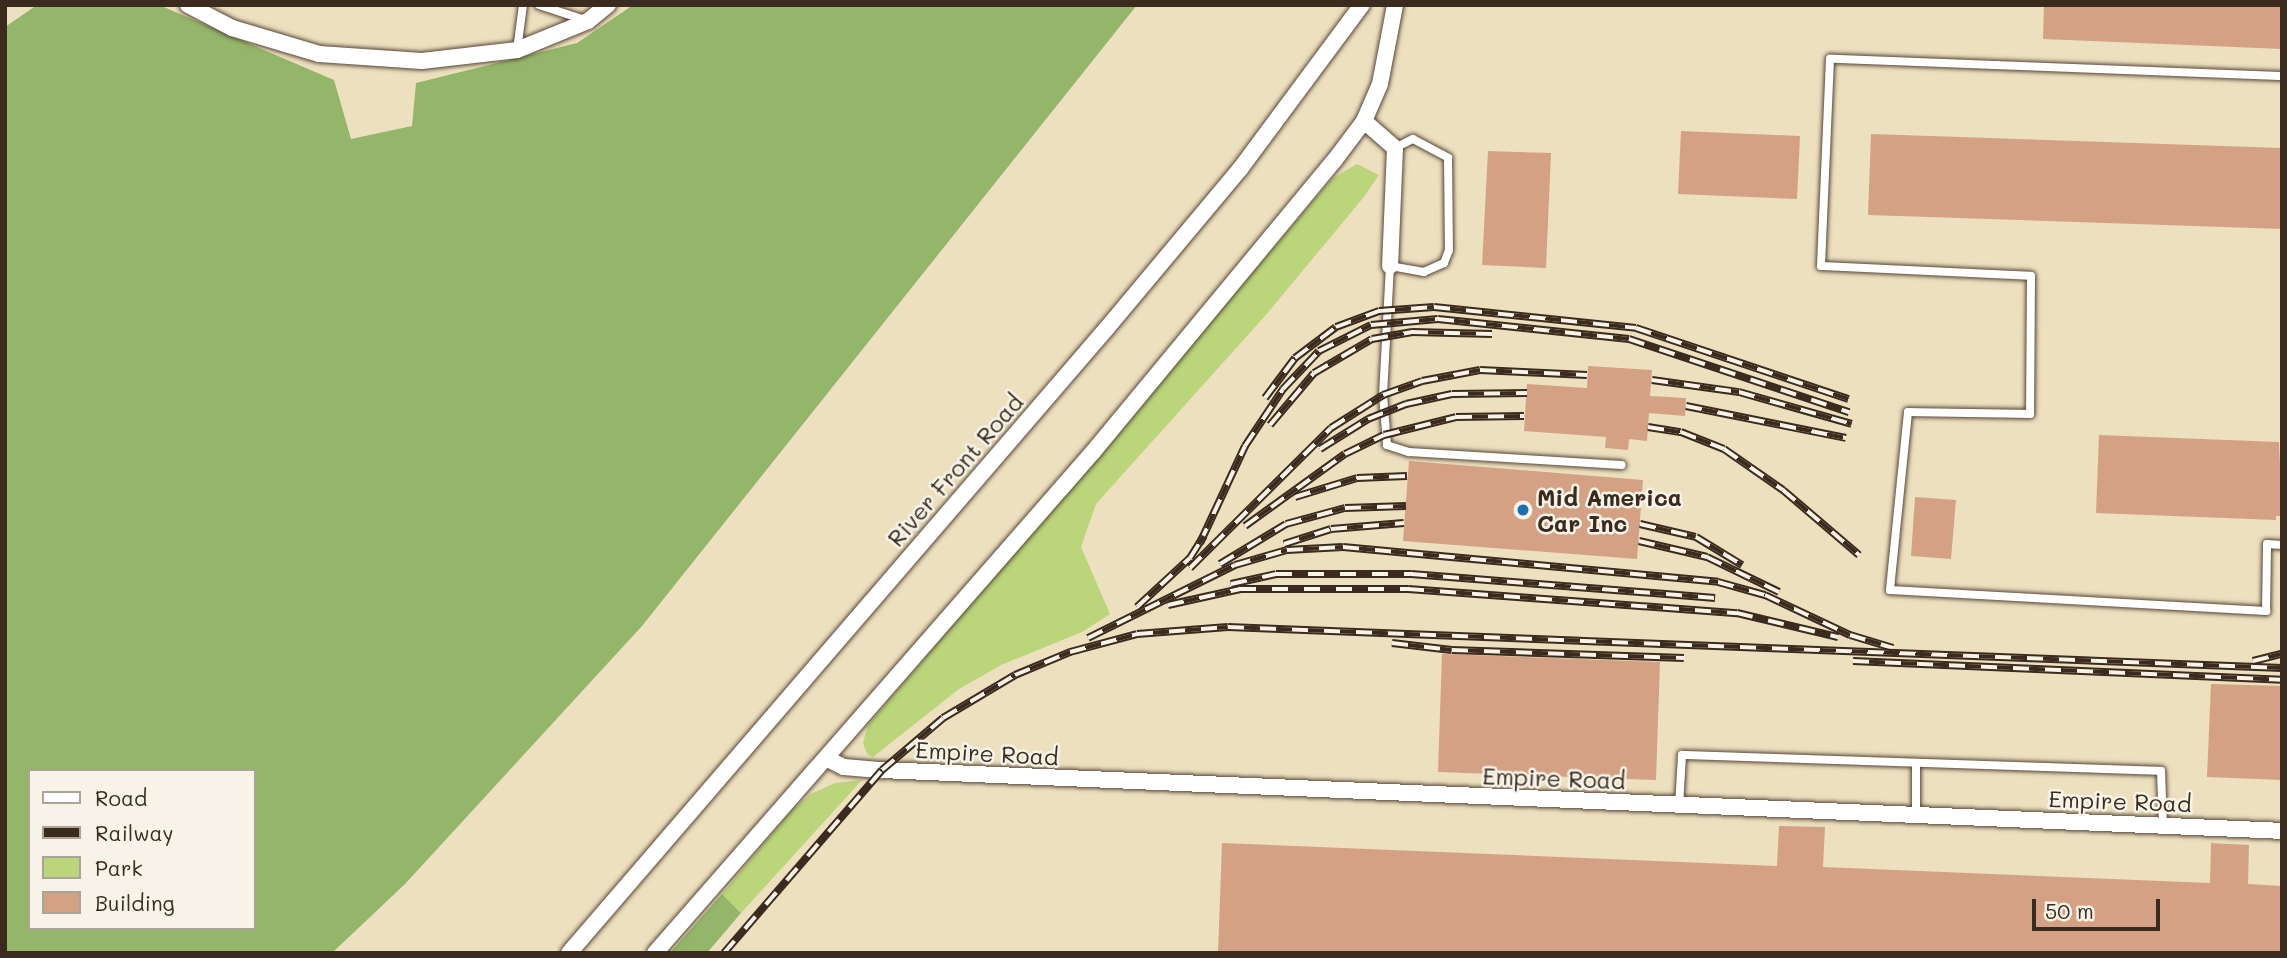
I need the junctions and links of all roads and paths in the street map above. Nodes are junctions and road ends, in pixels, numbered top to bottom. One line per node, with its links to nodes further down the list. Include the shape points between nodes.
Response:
1 (188, 5): 8 (street, via 232,28 319,54 422,61)
2 (523, 5): 8 (lane)
3 (539, 5): 7 (lane)
4 (608, 5): 7 (street)
5 (1362, 5): 21 (street, River Front Road, via 1240,169 1107,328)
6 (1395, 5): 10 (street, via 1380,84)
7 (588, 21): 8 (street)
8 (517, 50)
9 (2282, 76): 14 (lane, via 1830,59 1821,266 2031,276 2030,414 1908,412 1890,590 2266,611 2267,544)
10 (1364, 121): 11 (street); 15 (street, via 1194,333)
11 (1395, 148): 12 (street); 12 (lane, via 1413,139 1448,158 1449,250 1444,263 1424,272)
12 (1390, 266): 13 (lane, via 1384,395 1387,445 1409,452)
13 (1622, 465)
14 (2282, 545)
15 (826, 758): 17 (street, Empire Road, via 844,767 882,770); 22 (street)
16 (1916, 763): 17 (lane, via 1682,755); 18 (lane); 19 (lane, via 2161,771)
17 (1679, 806): 18 (street, Empire Road)
18 (1916, 816): 19 (street, Empire Road)
19 (2163, 826): 20 (street, Empire Road)
20 (2282, 831)
21 (569, 953)
22 (655, 953)

